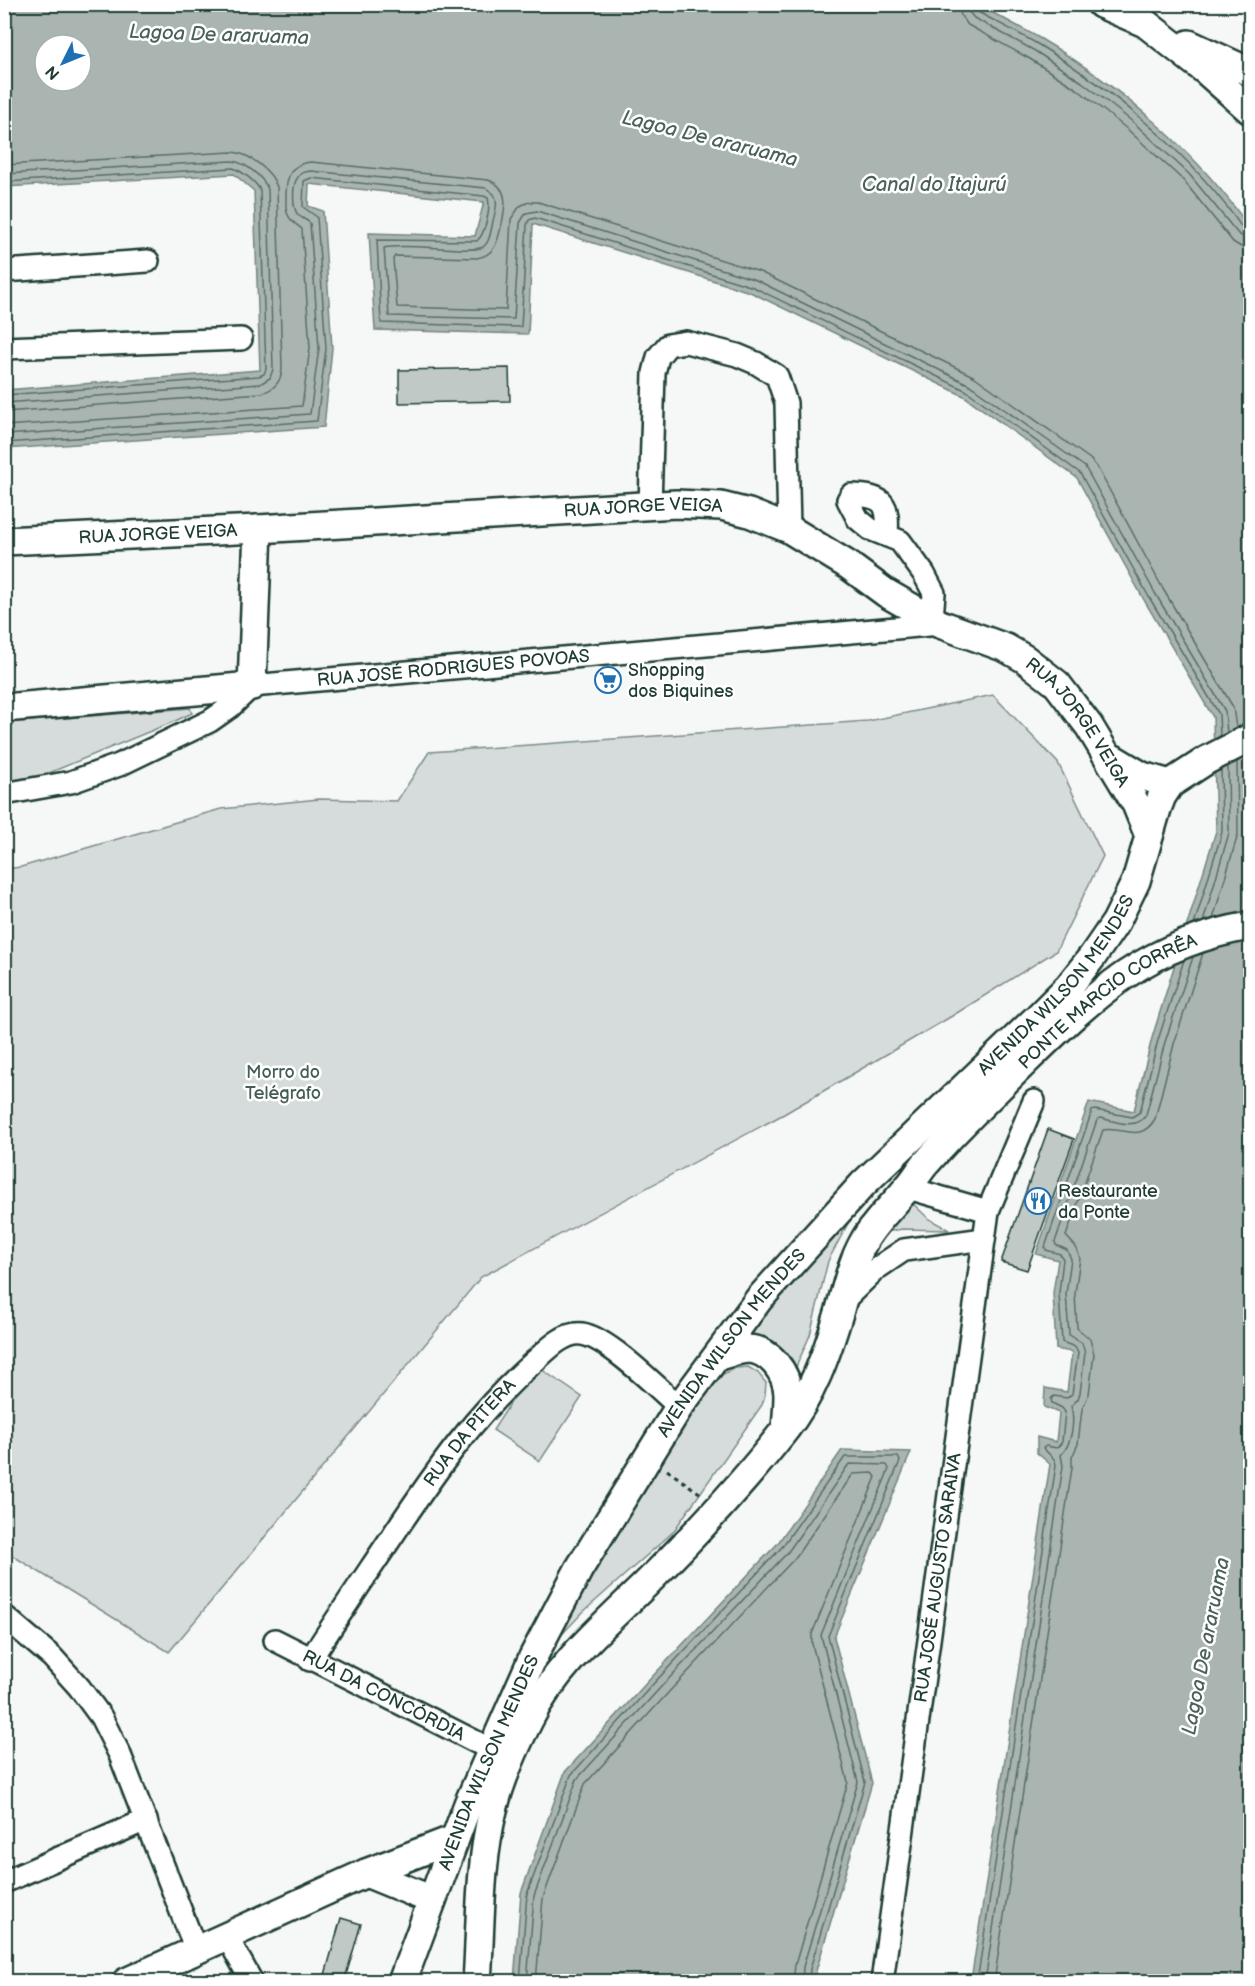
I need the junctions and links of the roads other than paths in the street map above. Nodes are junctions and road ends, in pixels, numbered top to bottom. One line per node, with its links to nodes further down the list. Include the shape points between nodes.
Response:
1 (1101, 4): 2 (main road)
2 (1145, 23): 3 (main road); 4 (main road)
3 (1251, 72)
4 (1251, 110)
5 (148, 261): 6 (street)
6 (4, 271)
7 (241, 339): 8 (street)
8 (4, 348)
9 (650, 506): 10 (main road, RUA JORGE VEIGA); 11 (main road, RUA JORGE VEIGA, via 721,506); 11 (street, via 654,373 663,350 686,342 756,363 771,371 781,383 786,403)
10 (258, 529): 13 (main road, RUA JORGE VEIGA); 15 (main road)
11 (789, 529): 14 (main road, RUA JORGE VEIGA)
12 (887, 536): 14 (street, via 900,541 934,593)
13 (4, 541)
14 (936, 621): 15 (street, RUA JOSÉ RODRIGUES POVOAS); 18 (main road, RUA JORGE VEIGA, via 1006,648 1041,670 1072,703)
15 (252, 686): 16 (main road); 20 (street, via 210,721 119,765 70,782)
16 (4, 708)
17 (1251, 738): 19 (main road)
18 (1109, 757): 19 (main road, via 1142,777); 21 (main road, RUA JORGE VEIGA)
19 (1172, 783): 21 (main road, AVENIDA WILSON MENDES, via 1162,796)
20 (4, 794)
21 (1149, 836): 25 (main road, AVENIDA WILSON MENDES, via 1136,881 1116,922 1069,986)
22 (1251, 926): 24 (main road, PONTE MARCIO CORRÊA, via 1202,936 1161,953 1105,988 1078,1010)
23 (1034, 1101): 27 (street, RUA JOSÉ AUGUSTO SARAIVA)
24 (926, 1162): 26 (main road, AVENIDA WILSON MENDES)
25 (863, 1184): 26 (main road); 30 (main road, AVENIDA WILSON MENDES, via 759,1299)
26 (908, 1188): 27 (street); 29 (main road, AVENIDA WILSON MENDES, via 864,1240)
27 (988, 1211): 28 (street, RUA JOSÉ AUGUSTO SARAIVA)
28 (984, 1239): 29 (street, via 904,1250 876,1269); 48 (street, RUA JOSÉ AUGUSTO SARAIVA)
29 (842, 1301): 32 (main road, AVENIDA WILSON MENDES, via 813,1386)
30 (719, 1356): 31 (main road, AVENIDA WILSON MENDES); 32 (main road, via 748,1349 773,1360 788,1394)
31 (679, 1407): 35 (street, RUA DA PITERA, via 598,1340 581,1334 560,1341 491,1402 459,1441); 36 (main road, AVENIDA WILSON MENDES, via 579,1569 533,1657)
32 (786, 1429): 47 (main road, AVENIDA WILSON MENDES, via 720,1508 582,1647 551,1683 531,1716 504,1772 492,1812)
33 (4, 1616): 37 (street, via 52,1657 101,1717)
34 (274, 1640): 35 (street, RUA DA CONCÓRDIA)
35 (310, 1660): 36 (street, RUA DA CONCÓRDIA)
36 (492, 1750): 38 (main road, AVENIDA WILSON MENDES)
37 (146, 1820): 40 (street); 43 (street)
38 (454, 1839): 39 (main road); 41 (main road, AVENIDA WILSON MENDES)
39 (366, 1873): 41 (main road); 42 (main road)
40 (4, 1882)
41 (432, 1900): 46 (main road, AVENIDA WILSON MENDES)
42 (226, 1935): 43 (main road); 45 (street)
43 (196, 1950): 44 (main road)
44 (126, 1982)
45 (252, 1982)
46 (402, 1982)
47 (477, 1982)
48 (882, 1982)

